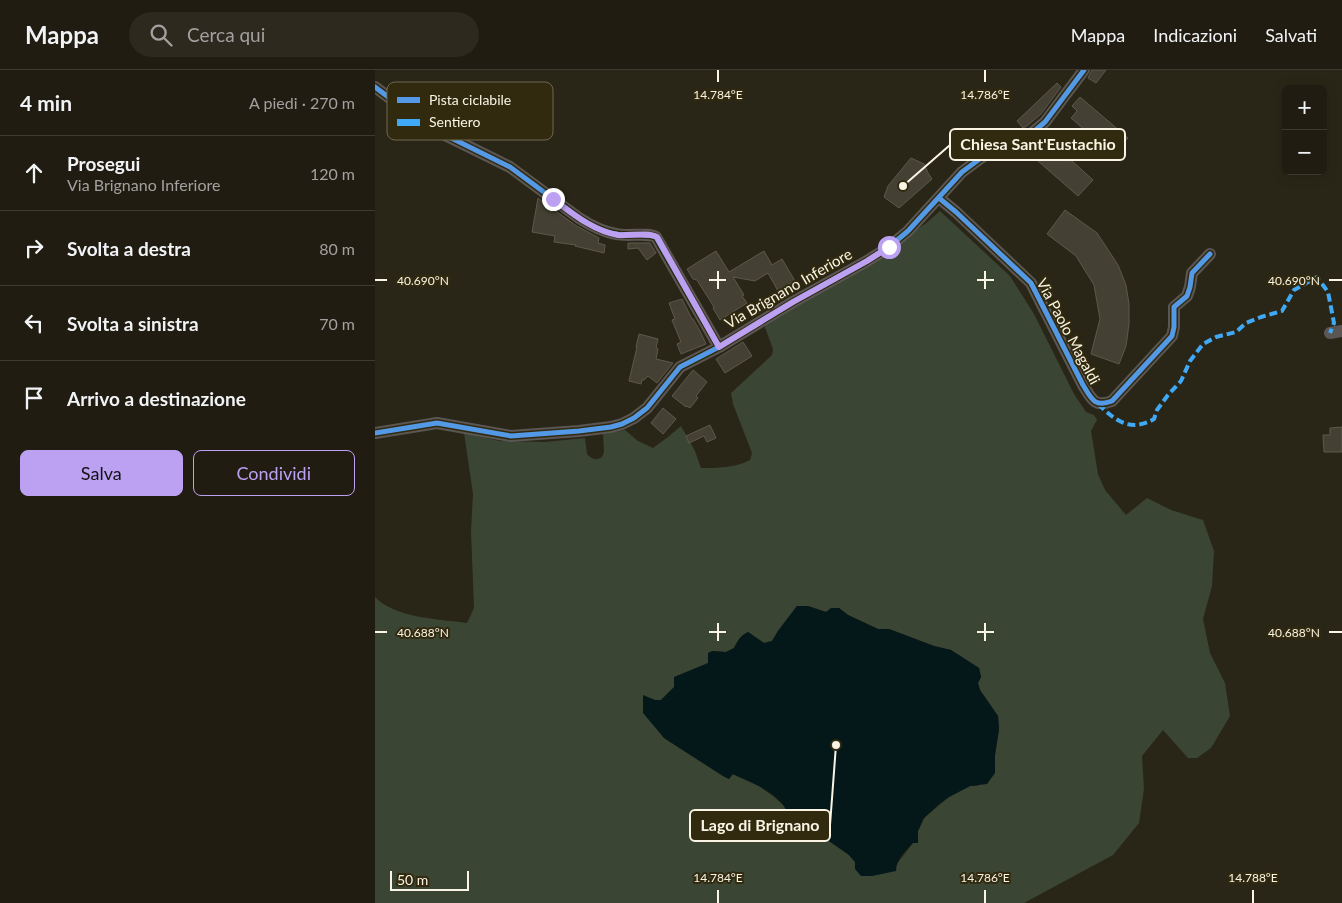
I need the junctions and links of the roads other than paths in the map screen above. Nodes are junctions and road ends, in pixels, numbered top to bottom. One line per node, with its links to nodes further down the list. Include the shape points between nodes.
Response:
1 (1084, 70): 5 (street, Via Brignano Inferiore, via 1039,127 989,152 962,172)
2 (375, 87): 3 (street)
3 (387, 96)
4 (456, 140): 7 (street, via 511,167 589,224 616,234 657,237)
5 (939, 198): 6 (street, Via Paolo Magaldi, via 1031,283 1083,385 1098,404 1112,401 1172,336 1174,308 1187,296 1192,273); 7 (street, Via Brignano Inferiore, via 889,247)
6 (1210, 254)
7 (719, 347): 8 (street, Via Brignano Inferiore, via 681,367 641,413 611,427 511,436 437,423)
8 (375, 433)

